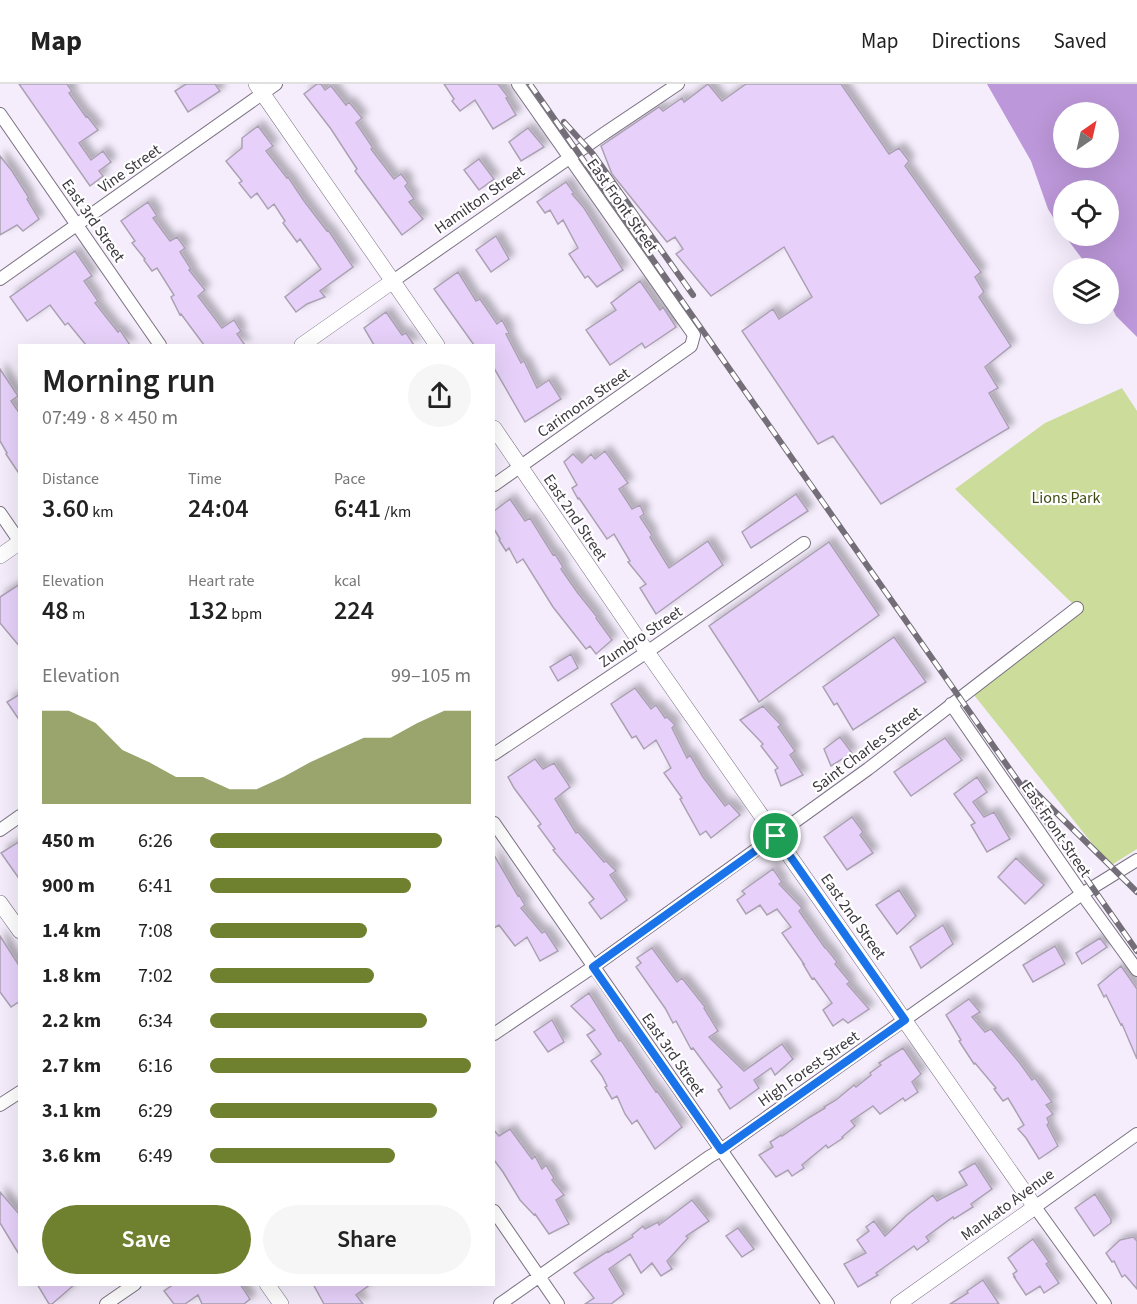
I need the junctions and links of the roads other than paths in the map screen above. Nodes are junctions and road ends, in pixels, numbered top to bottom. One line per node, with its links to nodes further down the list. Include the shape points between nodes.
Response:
1 (276, 84): 4 (street, Vine Street)
2 (518, 84): 6 (street, East Front Street)
3 (678, 84): 6 (street, Hamilton Street)
4 (260, 89): 7 (street, Vine Street); 9 (street)
5 (0, 114): 7 (street, East 3rd Street)
6 (570, 158): 9 (street, Hamilton Street); 13 (street, East Front Street, via 694,335)
7 (77, 225): 8 (street, Vine Street); 10 (street, East 3rd Street)
8 (0, 279)
9 (393, 281): 11 (street, Hamilton Street); 12 (street)
10 (159, 344)
11 (303, 344)
12 (436, 344)
13 (691, 346): 15 (street, Carimona Street)
14 (495, 430): 15 (street, East 2nd Street)
15 (520, 467): 16 (street, Carimona Street); 23 (street, East 2nd Street)
16 (495, 484)
17 (0, 513): 18 (street)
18 (18, 539)
19 (18, 543): 21 (street)
20 (804, 543): 23 (street, Zumbro Street)
21 (0, 556)
22 (1077, 608): 24 (street, Saint Charles Street)
23 (647, 652): 25 (street, Zumbro Street); 29 (street, East 2nd Street)
24 (951, 704): 29 (street, Saint Charles Street); 31 (street, East Front Street)
25 (495, 753)
26 (18, 817): 28 (street)
27 (495, 824): 34 (street, East 3rd Street)
28 (0, 830)
29 (776, 836): 34 (street, Saint Charles Street); 36 (street, East 2nd Street)
30 (1137, 860): 31 (street, High Forest Street)
31 (1082, 894): 35 (street, East Front Street); 36 (street, High Forest Street)
32 (0, 903): 33 (street)
33 (18, 928)
34 (593, 967): 37 (street, Saint Charles Street); 41 (street, East 3rd Street)
35 (1137, 970)
36 (905, 1020): 41 (street, High Forest Street); 42 (street, East 2nd Street)
37 (495, 1033)
38 (18, 1093): 39 (street)
39 (0, 1105)
40 (1137, 1134): 42 (street, Mankato Avenue)
41 (721, 1150): 44 (street, High Forest Street); 51 (street, East 3rd Street)
42 (1035, 1207): 52 (street, Mankato Avenue); 53 (street, East 2nd Street)
43 (495, 1212): 44 (street)
44 (539, 1277): 49 (street, High Forest Street); 50 (street)
45 (132, 1286): 47 (street)
46 (268, 1286): 48 (street)
47 (106, 1304)
48 (281, 1304)
49 (500, 1304)
50 (558, 1304)
51 (828, 1304)
52 (898, 1304)
53 (1105, 1304)

